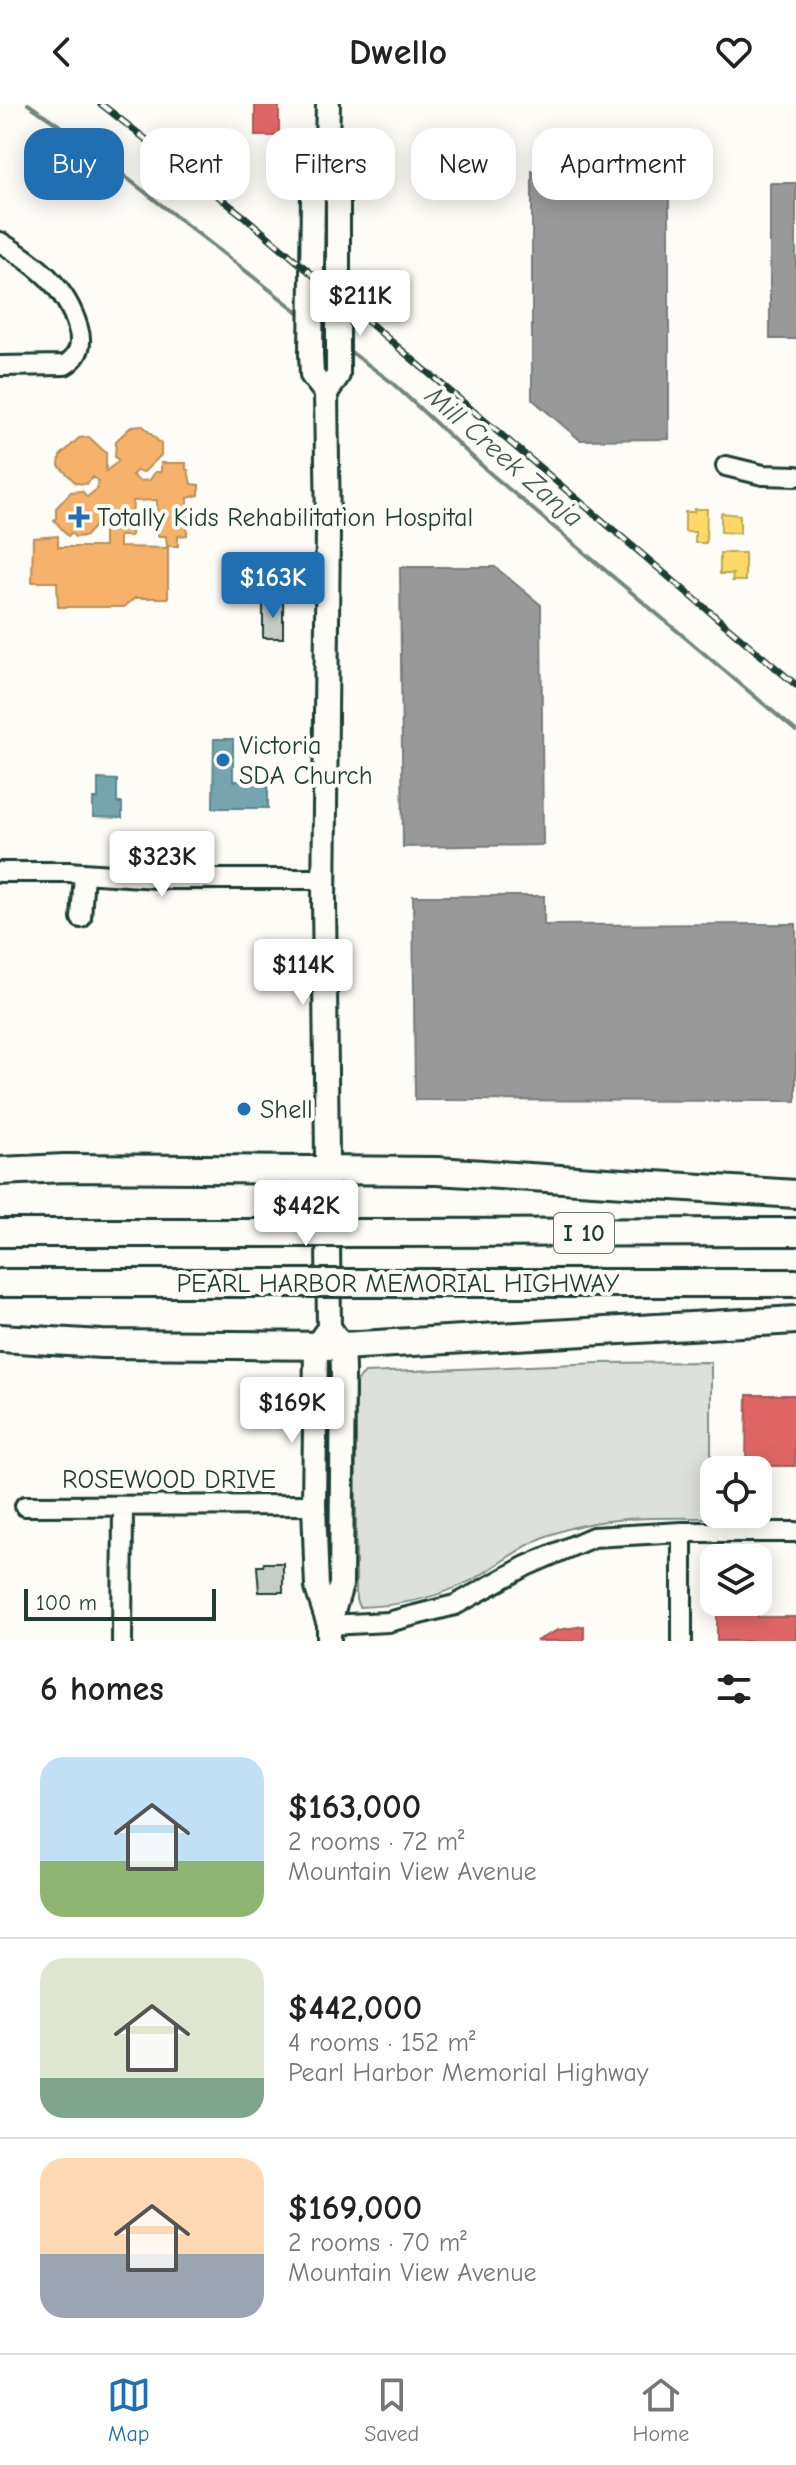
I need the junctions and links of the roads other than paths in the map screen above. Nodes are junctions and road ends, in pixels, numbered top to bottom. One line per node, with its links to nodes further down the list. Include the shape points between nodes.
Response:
1 (328, 104): 2 (main road)
2 (327, 128)
3 (313, 200): 7 (main road, via 312,375)
4 (338, 200): 7 (main road)
5 (0, 242): 6 (street, via 45,273 67,300 80,333 78,353 65,365)
6 (0, 366)
7 (332, 384): 12 (main road)
8 (726, 466): 9 (street)
9 (796, 476)
10 (0, 872): 11 (street)
11 (84, 873): 12 (street); 13 (street)
12 (324, 879): 14 (main road)
13 (81, 918)
14 (328, 1169): 15 (highway); 16 (highway); 23 (main road)
15 (0, 1171)
16 (796, 1194)
17 (796, 1232): 18 (highway, PEARL HARBOR MEMORIAL HIGHWAY / I 10, bridge)
18 (0, 1233)
19 (0, 1283): 20 (highway, PEARL HARBOR MEMORIAL HIGHWAY / I 10, bridge)
20 (796, 1283)
21 (796, 1320): 23 (highway)
22 (0, 1338): 23 (highway, via 116,1344)
23 (329, 1339): 24 (main road); 29 (main road, via 341,1585)
24 (314, 1505): 26 (street, ROSEWOOD DRIVE); 29 (main road, via 317,1588)
25 (25, 1506): 26 (street, ROSEWOOD DRIVE)
26 (123, 1506): 30 (street)
27 (682, 1532): 28 (street); 29 (street, via 593,1537 455,1605); 31 (street)
28 (796, 1532)
29 (329, 1633)
30 (122, 1641)
31 (682, 1641)

